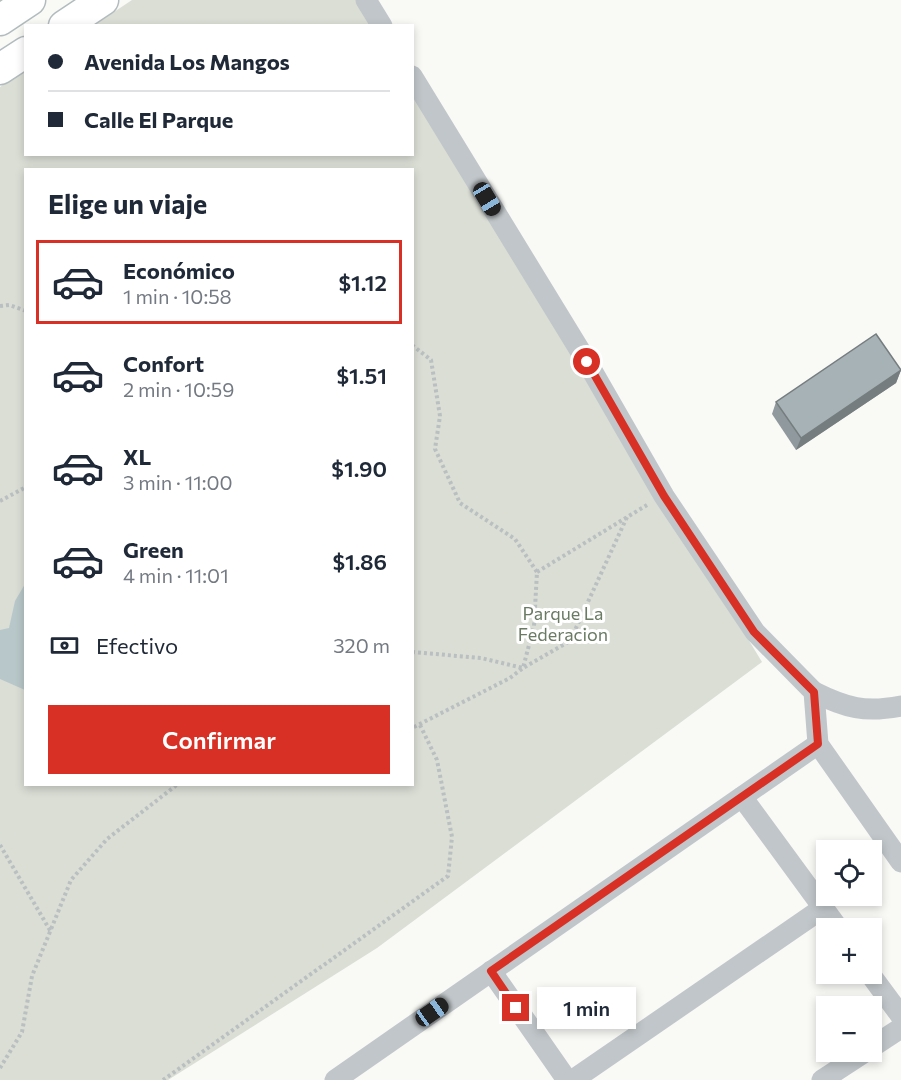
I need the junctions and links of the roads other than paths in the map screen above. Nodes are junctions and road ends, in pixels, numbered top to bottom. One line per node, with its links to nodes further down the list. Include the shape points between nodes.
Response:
1 (30, 0): 4 (main road)
2 (103, 0): 5 (main road)
3 (366, 0): 6 (street)
4 (0, 20)
5 (67, 24)
6 (381, 24)
7 (24, 53): 8 (main road)
8 (0, 69)
9 (414, 79): 10 (street, via 664,496 754,632)
10 (814, 692): 11 (street, via 843,706 878,711); 12 (street)
11 (901, 706)
12 (818, 744): 13 (street); 14 (street)
13 (742, 797): 15 (street); 17 (street)
14 (901, 862)
15 (823, 908): 16 (street); 25 (street)
16 (830, 918)
17 (491, 971): 23 (street); 24 (street)
18 (877, 984): 19 (street)
19 (901, 1016)
20 (901, 1028): 21 (street)
21 (882, 1040)
22 (850, 1062): 26 (street)
23 (335, 1080)
24 (567, 1080)
25 (573, 1080)
26 (822, 1080)

